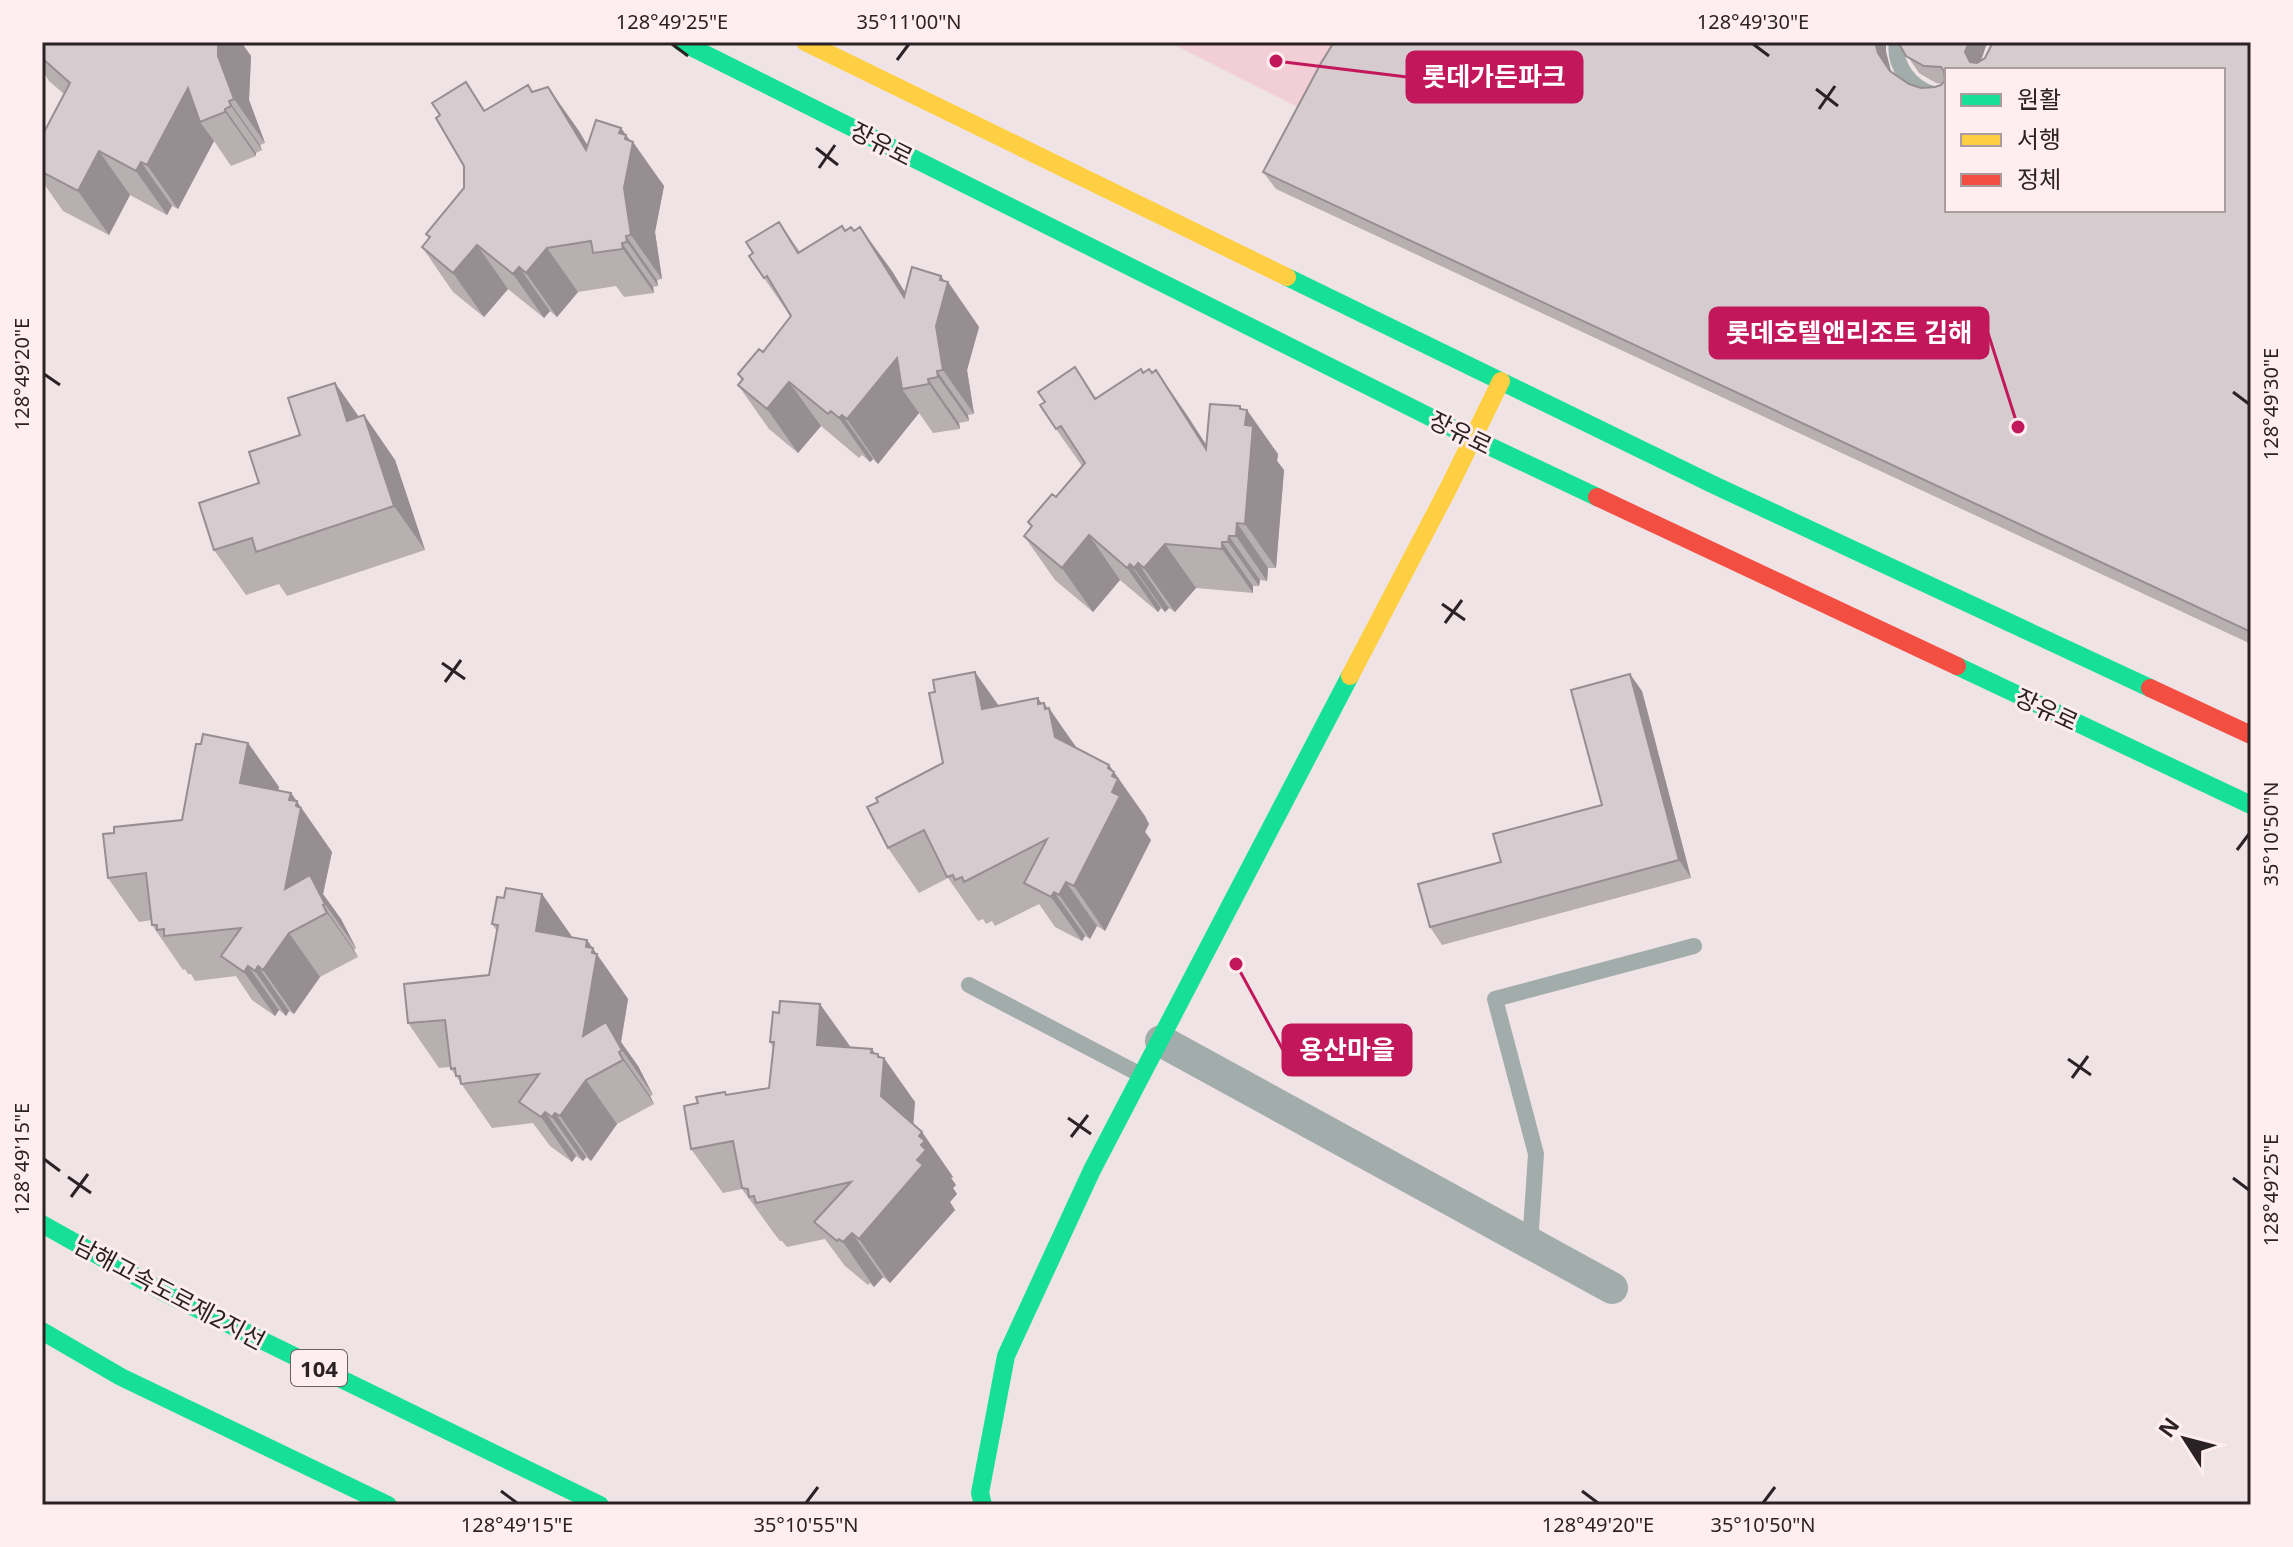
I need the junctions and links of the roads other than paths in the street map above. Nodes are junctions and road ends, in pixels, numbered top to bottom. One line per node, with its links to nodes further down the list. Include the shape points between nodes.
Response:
1 (681, 42): 6 (main road, 장유로)
2 (805, 42): 5 (main road)
3 (1897, 42): 4 (lane, via 1901,70 1933,94)
4 (1945, 94)
5 (1501, 381): 6 (main road); 7 (main road)
6 (1472, 438): 8 (main road, 장유로); 11 (main road)
7 (2251, 735)
8 (2251, 805)
9 (1694, 946): 14 (lane, via 1495,999 1536,1154)
10 (969, 985): 12 (lane)
11 (1161, 1041): 12 (main road); 14 (street)
12 (1142, 1075): 17 (main road, via 1006,1356)
13 (42, 1224): 19 (main road, 남해고속도로제2지선 / 104, via 167,1294)
14 (1530, 1244): 15 (street)
15 (1612, 1288)
16 (42, 1331): 18 (main road, via 121,1377)
17 (981, 1499)
18 (388, 1505)
19 (600, 1505)

